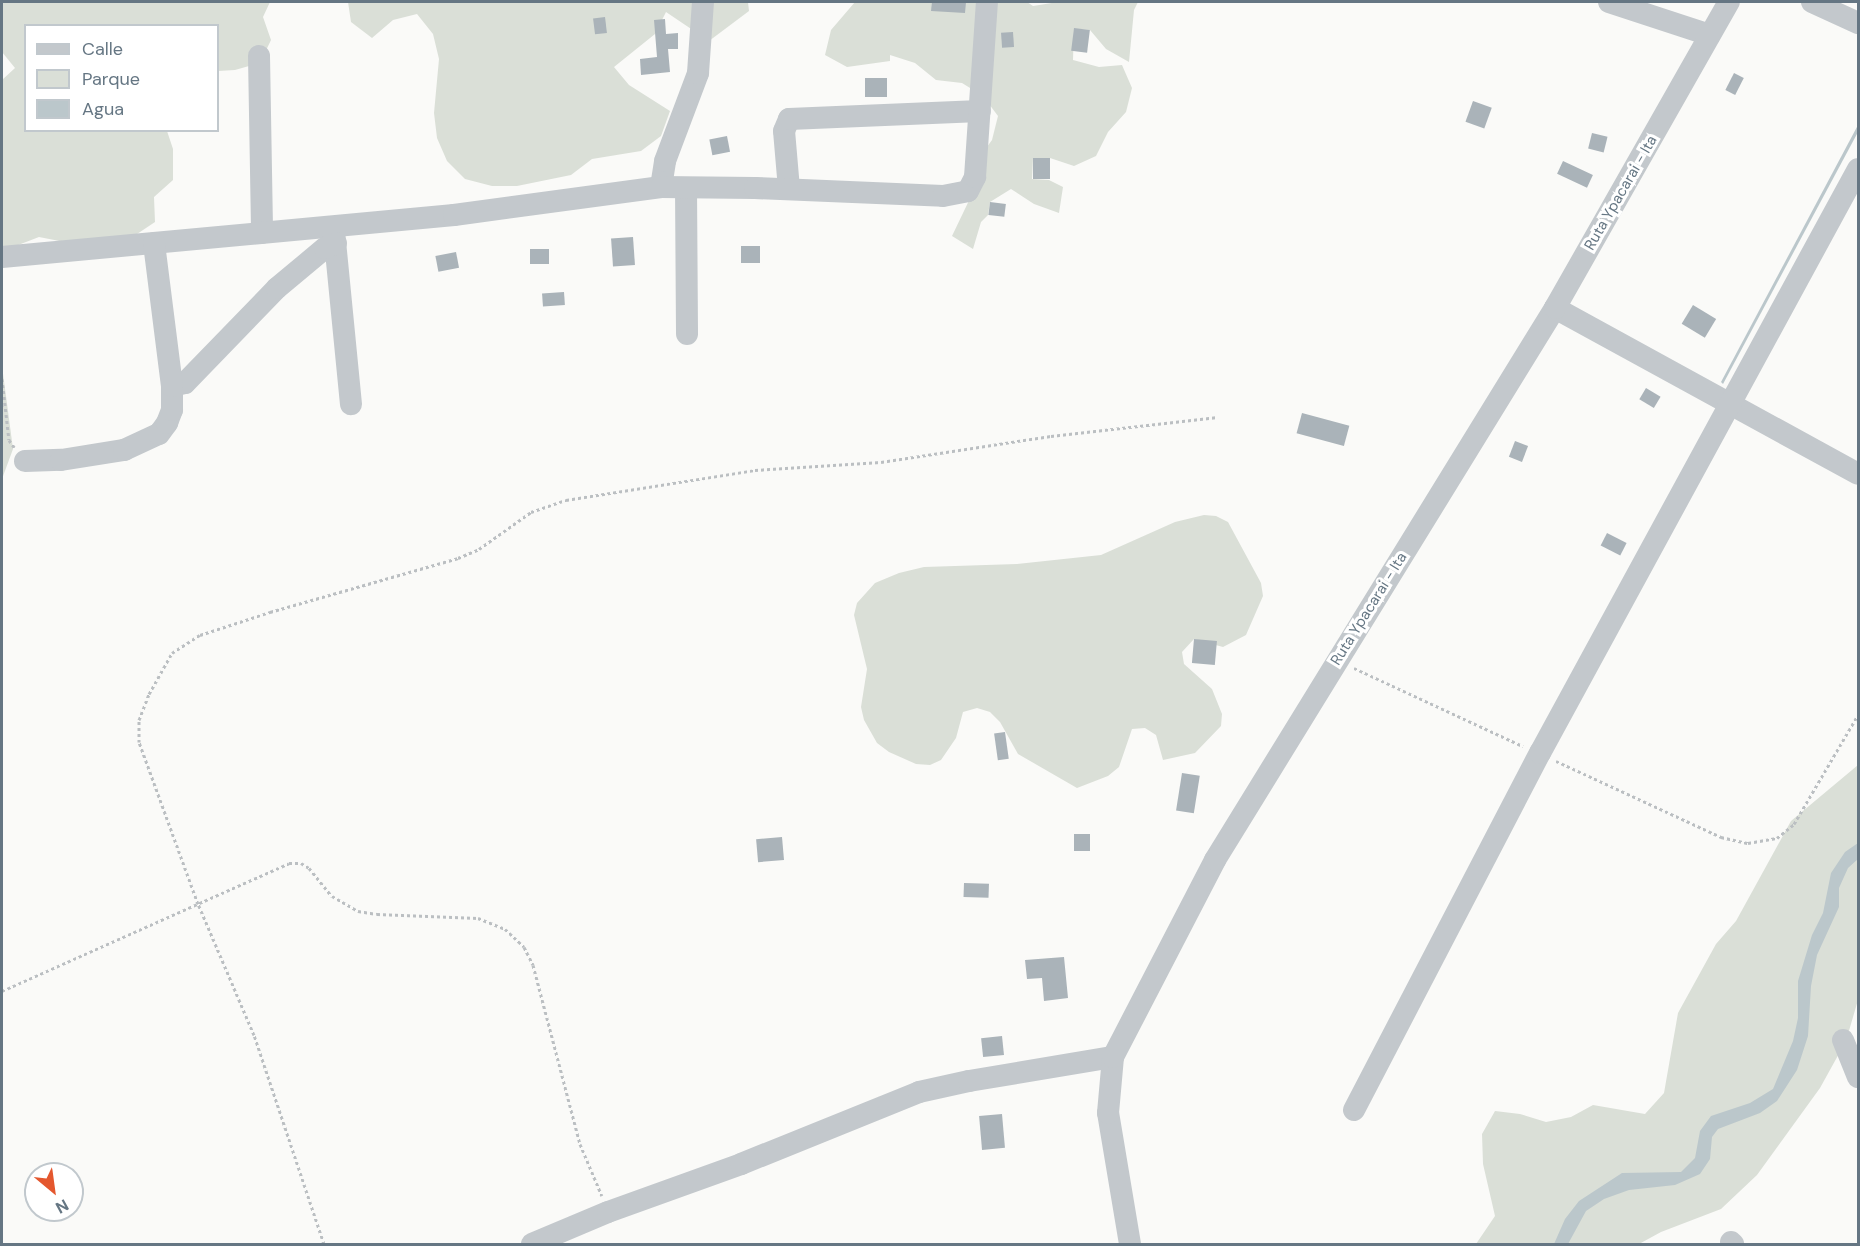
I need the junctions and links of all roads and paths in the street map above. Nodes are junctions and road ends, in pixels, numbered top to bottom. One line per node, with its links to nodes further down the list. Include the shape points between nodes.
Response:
1 (703, 2): 11 (street, via 698,73 665,161)
2 (987, 2): 9 (street)
3 (1609, 2): 7 (street)
4 (1730, 2): 7 (street, Ruta Ypacarai - Ita)
5 (1812, 2): 6 (street)
6 (1858, 23)
7 (1710, 35): 18 (street, Ruta Ypacarai - Ita)
8 (259, 56): 14 (street)
9 (980, 111): 13 (street, via 975,177 968,191 943,196); 13 (street, via 789,119 784,131)
10 (1858, 170): 22 (street)
11 (661, 187): 12 (street); 15 (street)
12 (686, 188): 13 (street); 19 (street)
13 (789, 189)
14 (262, 233): 15 (street); 16 (street)
15 (335, 235): 21 (street, via 184,383); 23 (street)
16 (154, 243): 17 (street); 21 (street)
17 (2, 257)
18 (1555, 308): 22 (street); 27 (street, Ruta Ypacarai - Ita)
19 (687, 334)
20 (2, 379): 25 (path, via 9,440)
21 (172, 386): 25 (street, via 172,410 167,423 159,434 144,442 114,452)
22 (1731, 403): 26 (street); 29 (street)
23 (351, 404)
24 (1218, 417): 30 (path, via 1051,436 880,462 755,470 566,500 531,512 479,549 458,558 200,635 172,653 139,720 139,742)
25 (25, 461)
26 (1858, 474)
27 (1338, 660): 29 (path); 33 (street, Ruta Ypacarai - Ita, via 1215,860)
28 (1858, 715): 29 (path, via 1794,824 1777,838 1748,843 1721,837)
29 (1540, 753): 35 (street)
30 (198, 904): 31 (path); 36 (path, via 295,862 309,868 332,896 358,910 478,918 505,929 524,947 533,965 580,1144); 37 (path, via 254,1035)
31 (2, 991)
32 (1843, 1040): 34 (street)
33 (1113, 1057): 36 (street, via 919,1092 741,1164); 39 (street, Ruta Ypacarai - Ita, via 1108,1113)
34 (1858, 1077)
35 (1354, 1110)
36 (608, 1212): 38 (street)
37 (324, 1245)
38 (532, 1245)
39 (1130, 1245)

